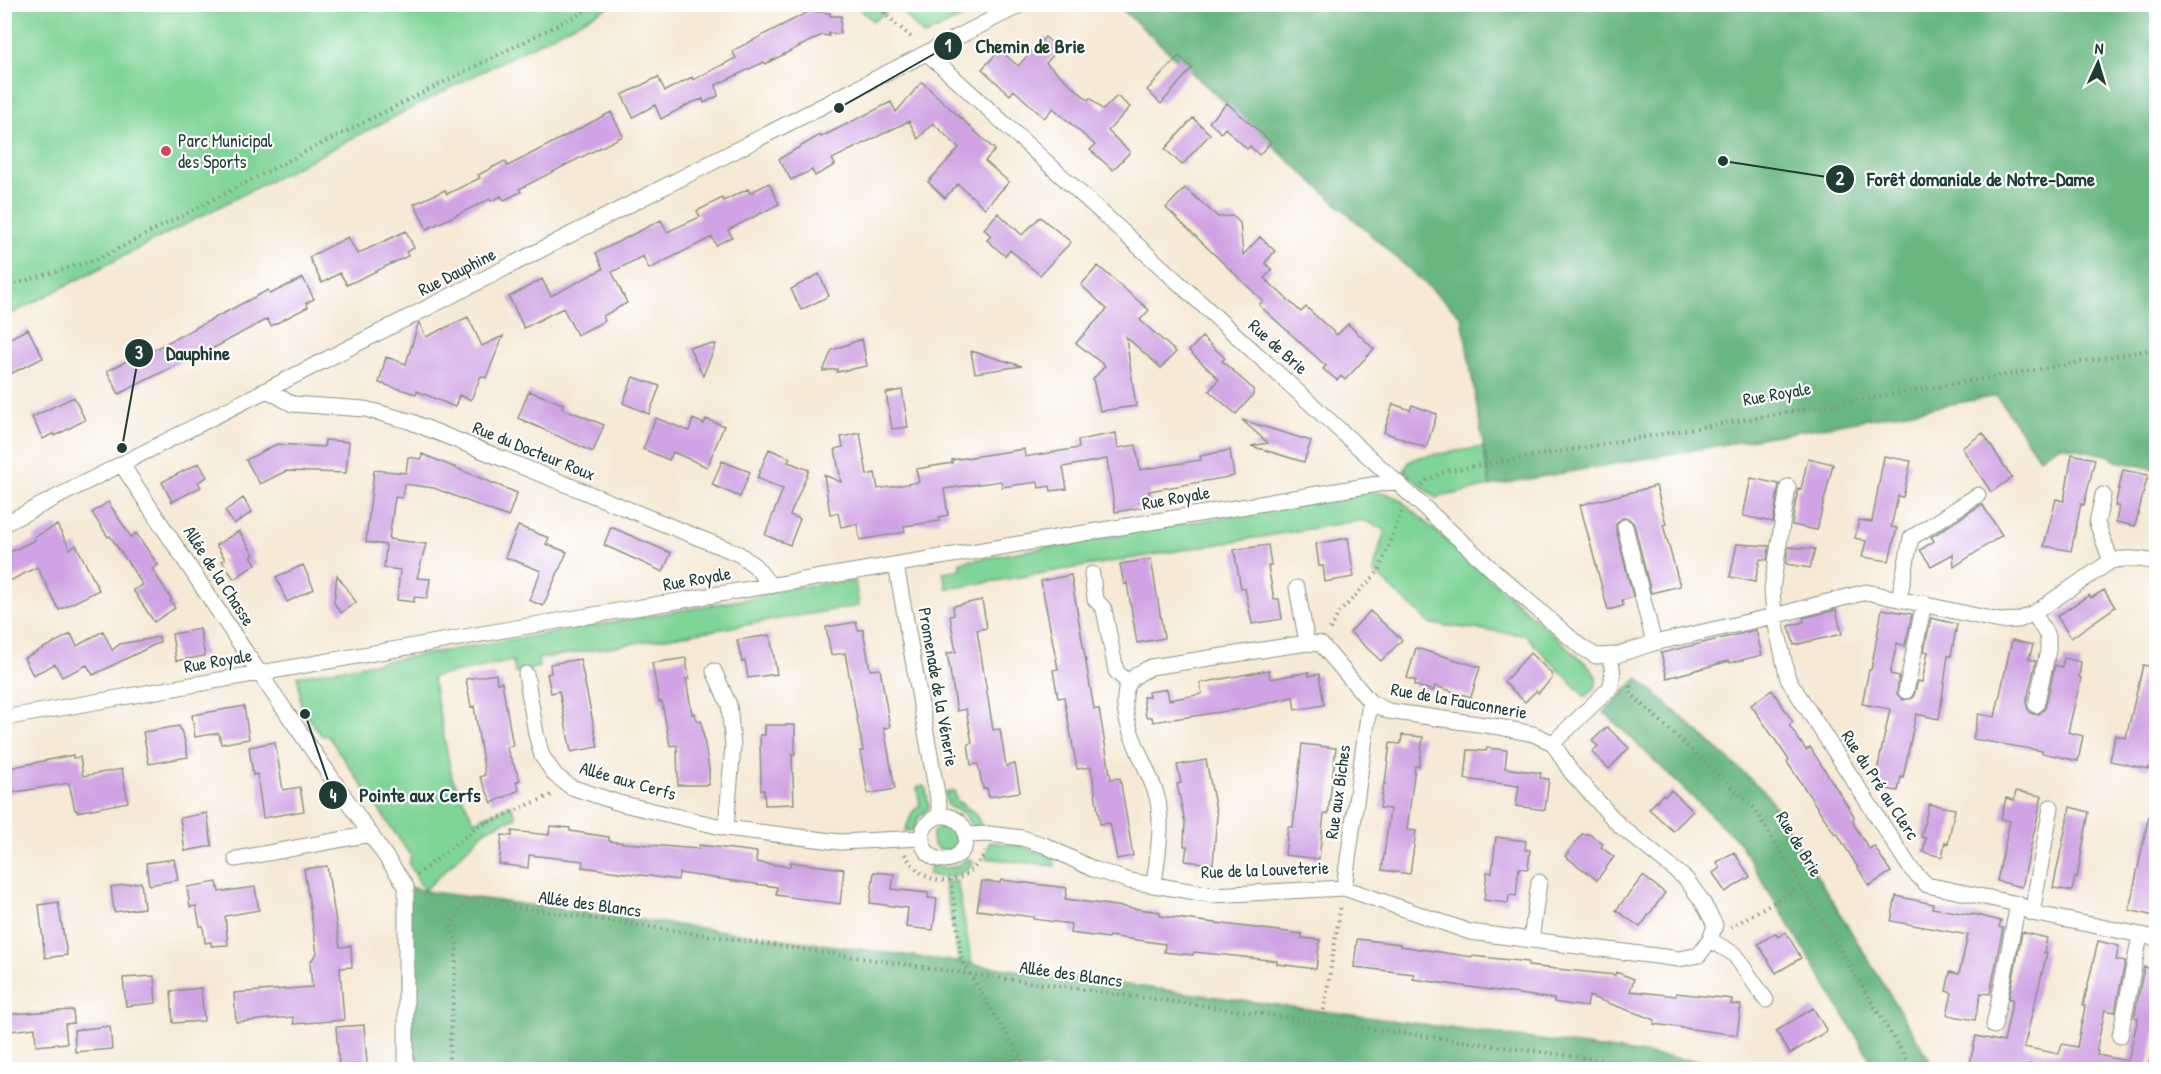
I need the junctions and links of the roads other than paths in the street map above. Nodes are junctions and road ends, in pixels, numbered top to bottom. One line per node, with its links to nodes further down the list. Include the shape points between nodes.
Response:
1 (1022, 4): 2 (street, Rue Dauphine)
2 (927, 53): 3 (street, Rue Dauphine); 5 (street, Rue de Brie)
3 (267, 390): 4 (street, Rue Dauphine); 15 (street, Rue du Docteur Roux, via 292,404 365,409 409,421 739,554)
4 (122, 465): 9 (street, Rue Dauphine); 25 (street, Allée de la Chasse)
5 (1396, 480): 13 (street, Rue Royale); 23 (street, Rue de Brie, via 1581,647 1596,656)
6 (1788, 487): 20 (street, Rue du Pré au Clerc, via 1772,588)
7 (1978, 495): 17 (street, via 1911,538)
8 (2103, 495): 11 (street, via 2097,523)
9 (4, 524)
10 (1625, 527): 22 (street)
11 (2111, 561): 12 (street, via 2136,558); 19 (street)
12 (2157, 562)
13 (896, 565): 15 (street, Rue Royale); 34 (street, Promenade de la Vénerie)
14 (1092, 574): 27 (street, via 1095,599 1104,609 1116,671)
15 (771, 586): 25 (street, Rue Royale)
16 (1298, 588): 21 (street)
17 (1899, 599): 18 (street); 20 (street, via 1866,592)
18 (1924, 603): 19 (street, via 2000,621 2019,620); 28 (street)
19 (2034, 613): 30 (street, via 2048,637)
20 (1774, 616): 22 (street); 43 (street, Rue du Pré au Clerc, via 1788,679 1911,869 1927,885)
21 (1314, 643): 27 (street, via 1151,667); 29 (street, Rue de la Fauconnerie)
22 (1654, 643): 23 (street)
23 (1609, 656): 32 (street, via 1613,670 1610,688)
24 (714, 670): 35 (street, via 729,705 734,746)
25 (260, 674): 31 (street, Rue Royale); 36 (street, Allée de la Chasse)
26 (526, 674): 35 (street, Allée aux Cerfs, via 536,734 555,775 571,787 619,802)
27 (1128, 683): 41 (street, via 1124,704 1130,731 1158,799 1160,831)
28 (1906, 691)
29 (1370, 702): 32 (street, Rue de la Fauconnerie, via 1388,711 1499,727); 42 (street, Rue aux Biches)
30 (2036, 705)
31 (4, 718)
32 (1553, 743): 48 (street, via 1571,772 1619,825 1686,879 1715,926)
33 (2051, 807): 44 (street)
34 (941, 816): 37 (street, via 960,823); 38 (street, via 928,824)
35 (726, 828): 38 (street, Allée aux Cerfs, via 840,842)
36 (371, 834): 39 (street); 52 (street, Allée de la Chasse, via 406,886)
37 (966, 835): 38 (street, via 964,848 949,860 930,855); 41 (street, Rue de la Louveterie, via 1022,838 1093,869)
38 (922, 838)
39 (236, 859)
40 (1539, 882): 47 (street)
41 (1154, 885): 42 (street, Rue de la Louveterie, via 1213,895)
42 (1344, 888): 47 (street, Rue de la Louveterie, via 1470,932)
43 (2018, 904): 44 (street, Rue du Pré au Clerc); 50 (street)
44 (2032, 913): 45 (street, Rue du Pré au Clerc)
45 (2140, 936): 46 (street, Rue du Pré au Clerc); 51 (street)
46 (2157, 938)
47 (1531, 940): 48 (street, Rue de la Louveterie, via 1679,959 1698,955)
48 (1710, 940): 49 (street, via 1734,954)
49 (1766, 1000)
50 (1994, 1026)
51 (2120, 1036)
52 (406, 1070)

